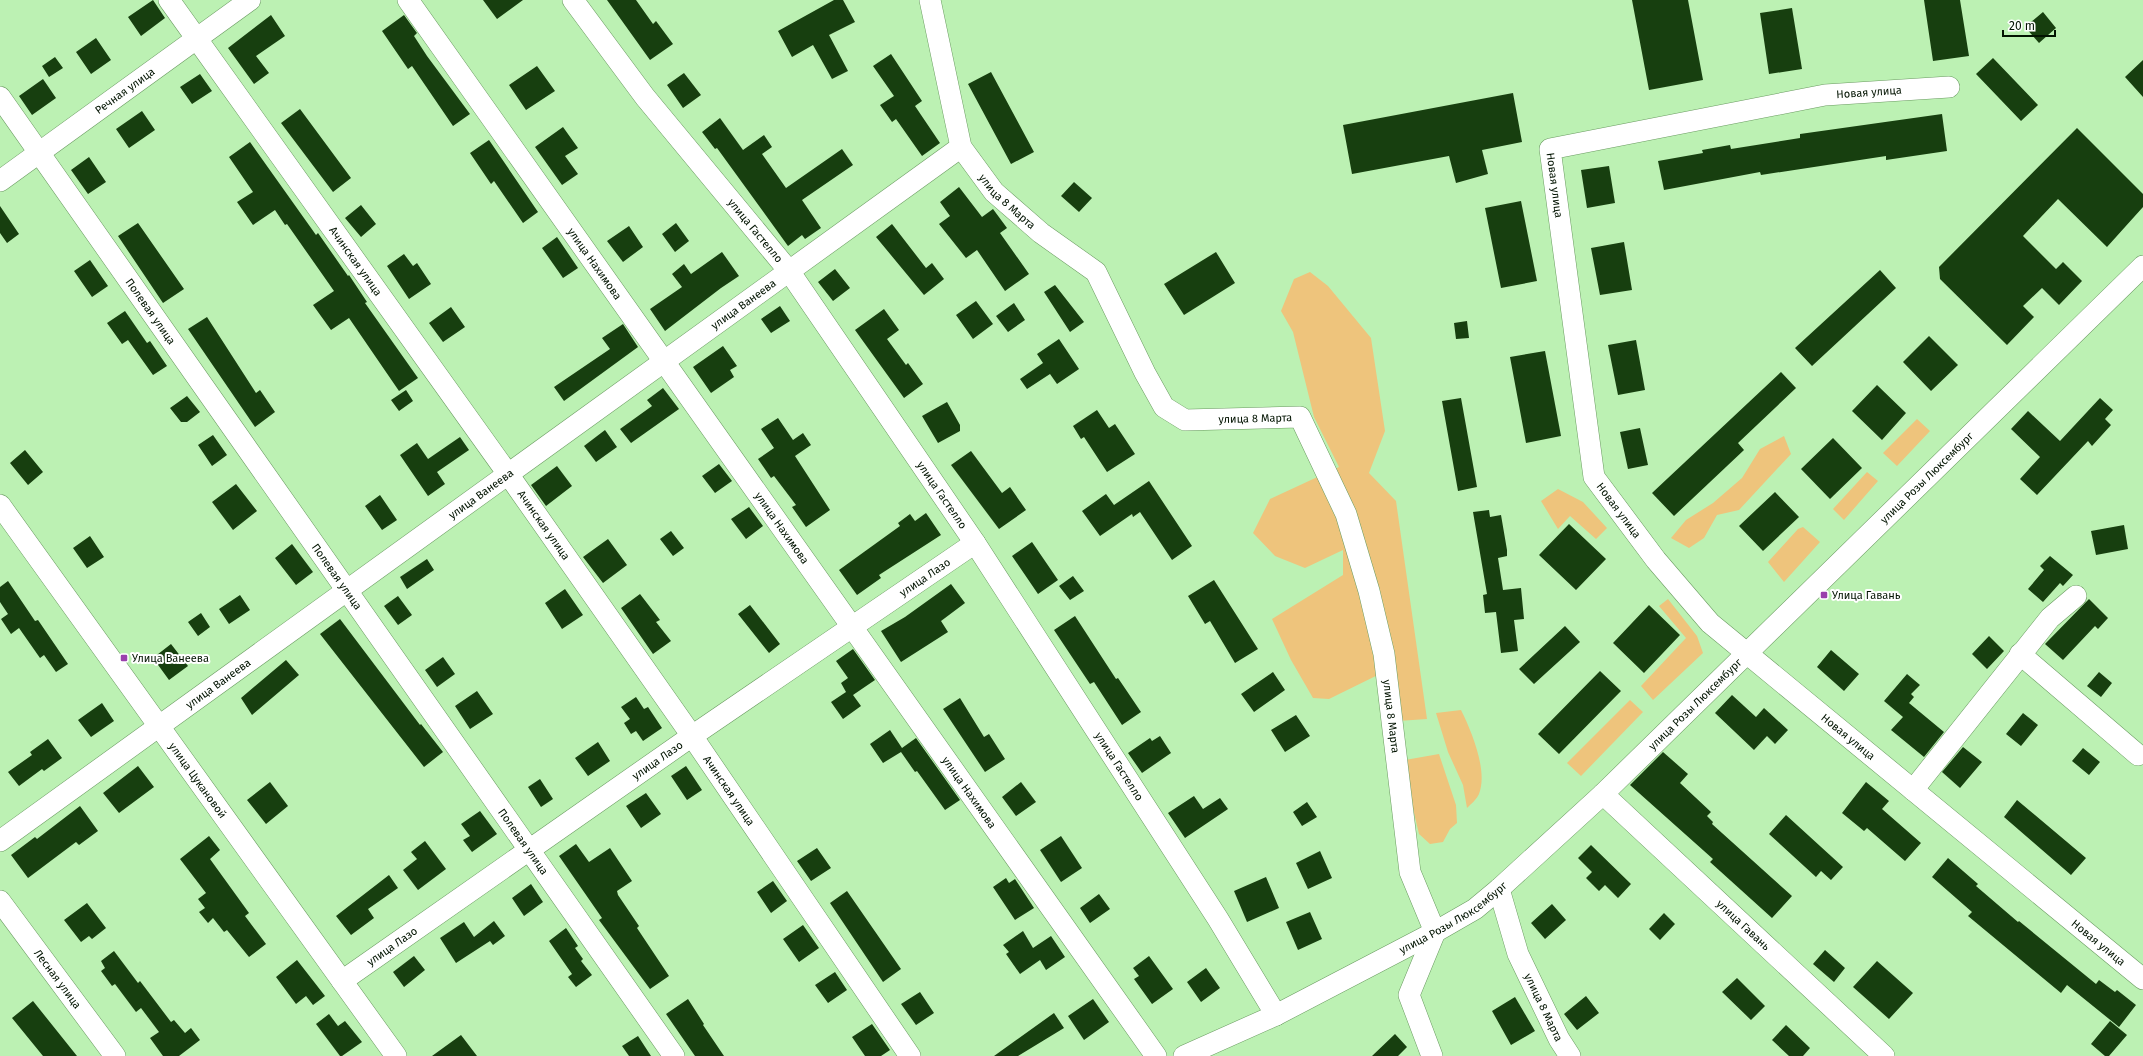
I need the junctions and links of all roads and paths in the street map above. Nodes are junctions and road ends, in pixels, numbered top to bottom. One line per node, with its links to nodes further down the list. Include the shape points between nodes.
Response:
1 (169, 0): 6 (street, Ачинская улица)
2 (250, 0): 6 (street, Речная улица)
3 (408, 0): 14 (street, улица Нахимова)
4 (572, 0): 13 (street, улица Гастелло, via 645,97)
5 (930, 0): 9 (street, улица 8 Марта)
6 (196, 39): 10 (street, Речная улица); 15 (street, Ачинская улица)
7 (1950, 87): 21 (street, Новая улица, via 1825,95 1550,149 1594,477 1686,596 1710,623)
8 (0, 97): 10 (street, Полевая улица)
9 (961, 147): 13 (street, улица Ванеева); 32 (street, улица 8 Марта, via 994,192 1041,233 1096,272 1164,407 1185,420 1300,417 1346,514 1370,591 1384,654 1410,872)
10 (40, 154): 11 (street, Речная улица); 18 (street, Полевая улица)
11 (0, 181)
12 (2143, 266): 21 (street, улица Розы Люксембург)
13 (789, 271): 14 (street, улица Ванеева); 17 (street, улица Гастелло)
14 (664, 361): 15 (street, улица Ванеева); 20 (street, улица Нахимова)
15 (508, 474): 18 (street, улица Ванеева); 24 (street, Ачинская улица)
16 (0, 505): 23 (street, улица Цукановой)
17 (975, 543): 20 (street, улица Лазо); 35 (street, улица Гастелло, via 1218,919)
18 (347, 590): 23 (street, улица Ванеева); 29 (street, Полевая улица)
19 (2076, 596): 22 (street, via 2050,618)
20 (852, 626): 24 (street, улица Лазо); 40 (street, улица Нахимова)
21 (1746, 654): 26 (street, Новая улица); 27 (street, улица Розы Люксембург)
22 (2020, 654): 25 (street); 26 (street)
23 (159, 726): 28 (street, улица Ванеева); 34 (street, улица Цукановой)
24 (692, 736): 29 (street, улица Лазо); 39 (street, Ачинская улица)
25 (2138, 754)
26 (1914, 790): 33 (street, Новая улица)
27 (1603, 794): 30 (street, улица Розы Люксембург); 44 (street, улица Гавань)
28 (0, 841)
29 (530, 849): 34 (street, улица Лазо); 38 (street, Полевая улица)
30 (1499, 889): 32 (street, улица Розы Люксембург, via 1475,909); 43 (street, улица 8 Марта, via 1518,954 1559,1039)
31 (0, 901): 36 (street, Лесная улица)
32 (1435, 932): 35 (street, улица Розы Люксембург); 42 (street, via 1409,994)
33 (2143, 979)
34 (342, 981): 37 (street, улица Цукановой)
35 (1276, 1014): 41 (street, улица Розы Люксембург)
36 (115, 1056)
37 (396, 1056)
38 (674, 1056)
39 (910, 1056)
40 (1156, 1056)
41 (1185, 1056)
42 (1432, 1056)
43 (1570, 1056)
44 (1884, 1056)

